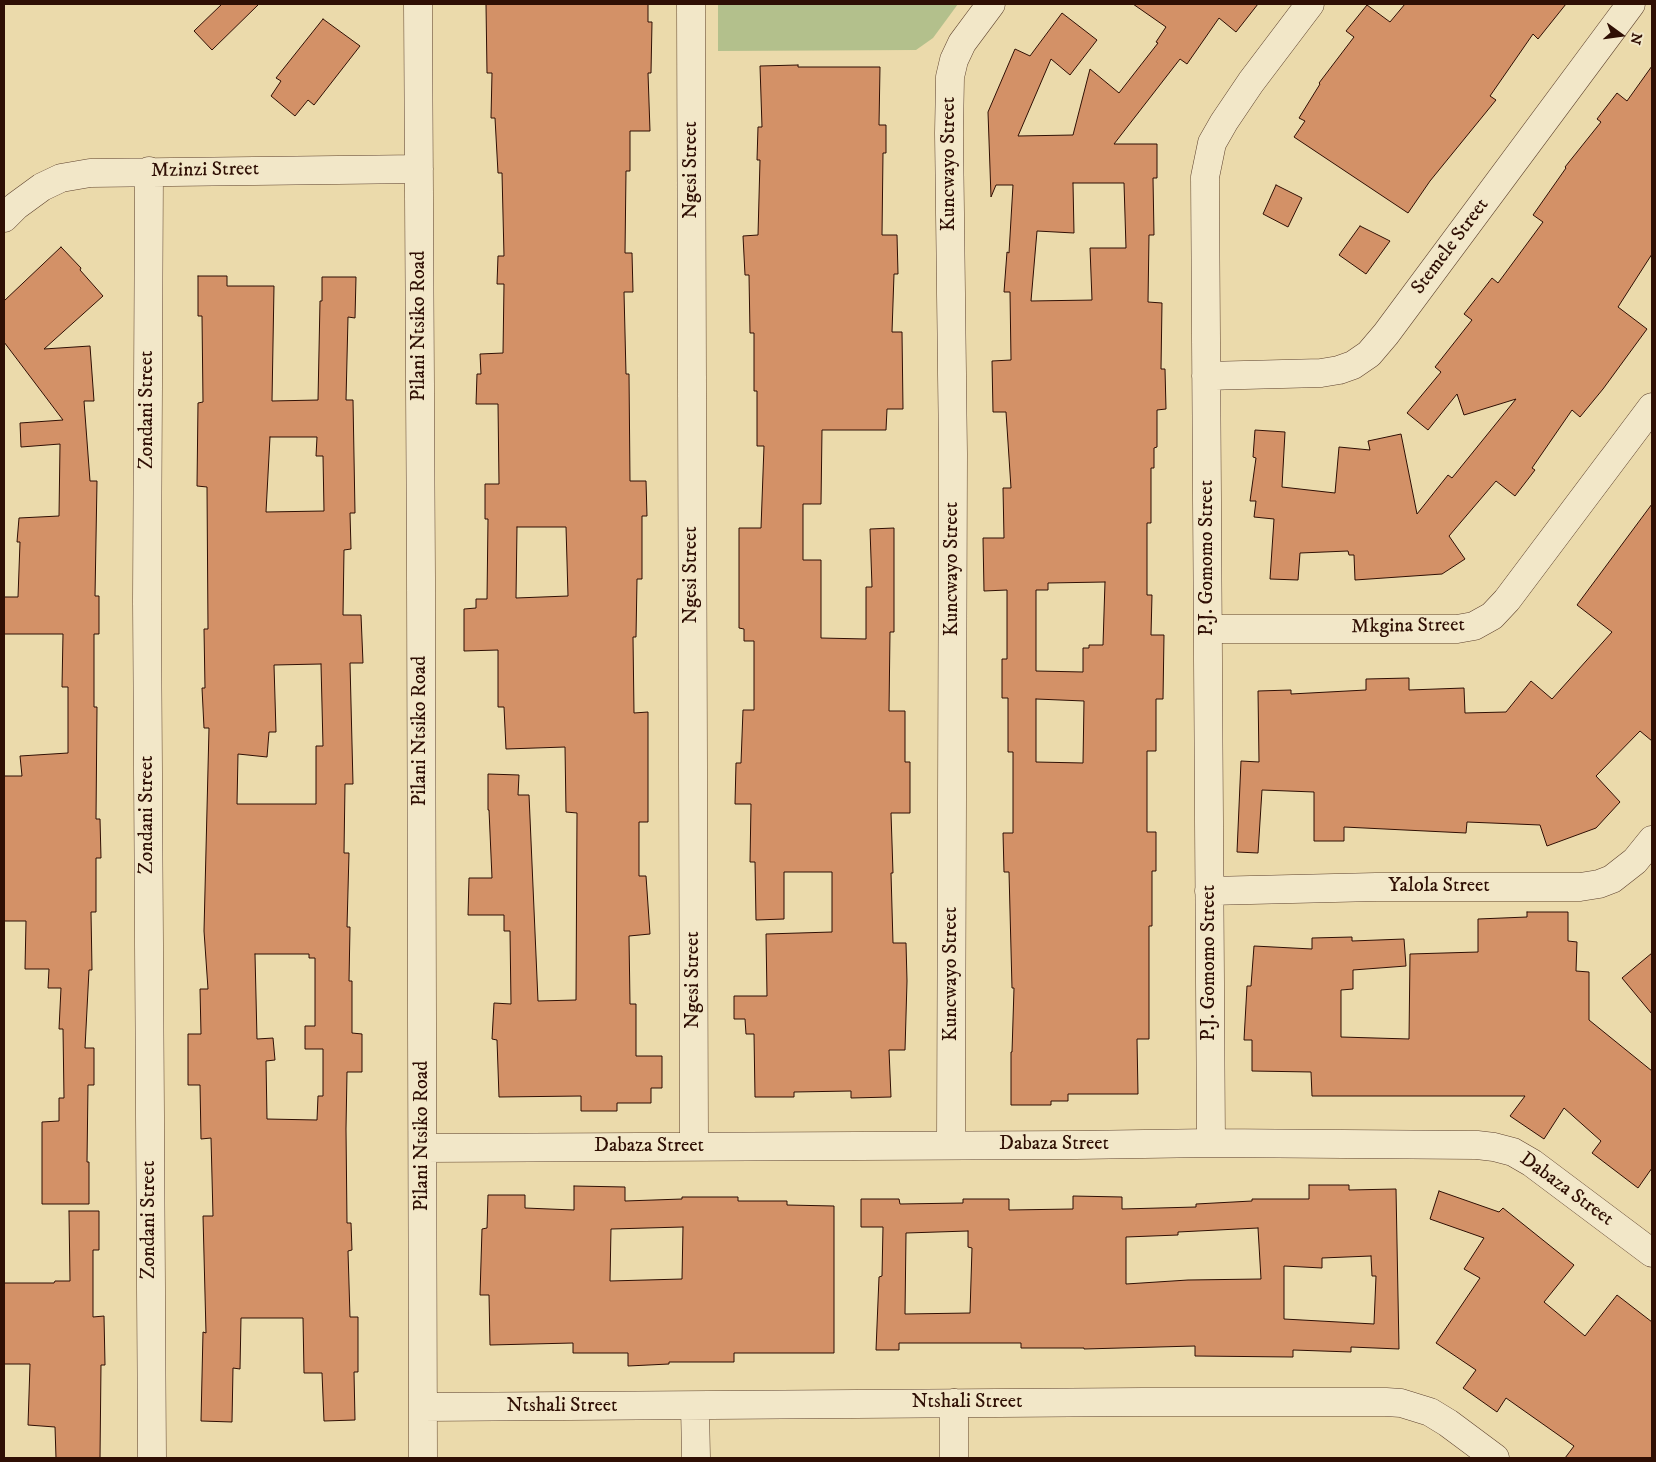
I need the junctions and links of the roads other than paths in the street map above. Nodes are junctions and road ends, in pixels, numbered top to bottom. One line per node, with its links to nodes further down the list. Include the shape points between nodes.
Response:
1 (418, 4): 6 (street, Pilani Ntsiko Road)
2 (691, 4): 16 (street, Ngesi Street)
3 (991, 4): 15 (street, Kuncwayo Street, via 962,43 950,77 953,454)
4 (1310, 4): 9 (street, P.J. Gomomo Street, via 1251,82 1209,151 1204,203)
5 (1631, 4): 9 (street, Stemele Street, via 1369,354 1353,365 1321,373)
6 (419, 169): 7 (street, Mzinzi Street); 17 (street, Pilani Ntsiko Road)
7 (149, 171): 8 (street, Mzinzi Street, via 90,173 61,178 42,187); 22 (street, Zondani Street, via 147,600)
8 (4, 218)
9 (1206, 376): 11 (street, P.J. Gomomo Street)
10 (1652, 407): 11 (street, Mkgina Street, via 1513,594 1492,616 1474,626 1457,629)
11 (1209, 629): 13 (street, P.J. Gomomo Street)
12 (1652, 840): 13 (street, Yalola Street, via 1635,862 1612,879 1598,884)
13 (1209, 891): 14 (street, P.J. Gomomo Street)
14 (1211, 1143): 15 (street, Dabaza Street); 18 (street, Dabaza Street, via 1494,1147 1532,1162)
15 (951, 1145): 16 (street, Dabaza Street)
16 (694, 1146): 17 (street, Dabaza Street)
17 (423, 1148): 21 (street, Pilani Ntsiko Road)
18 (1652, 1253)
19 (954, 1403): 20 (street, Ntshali Street); 25 (street); 26 (street, Ntshali Street, via 1401,1403 1430,1412)
20 (695, 1406): 21 (street, Ntshali Street); 24 (street)
21 (423, 1407): 23 (street, Pilani Ntsiko Road)
22 (152, 1458)
23 (423, 1458)
24 (696, 1458)
25 (954, 1458)
26 (1495, 1458)

